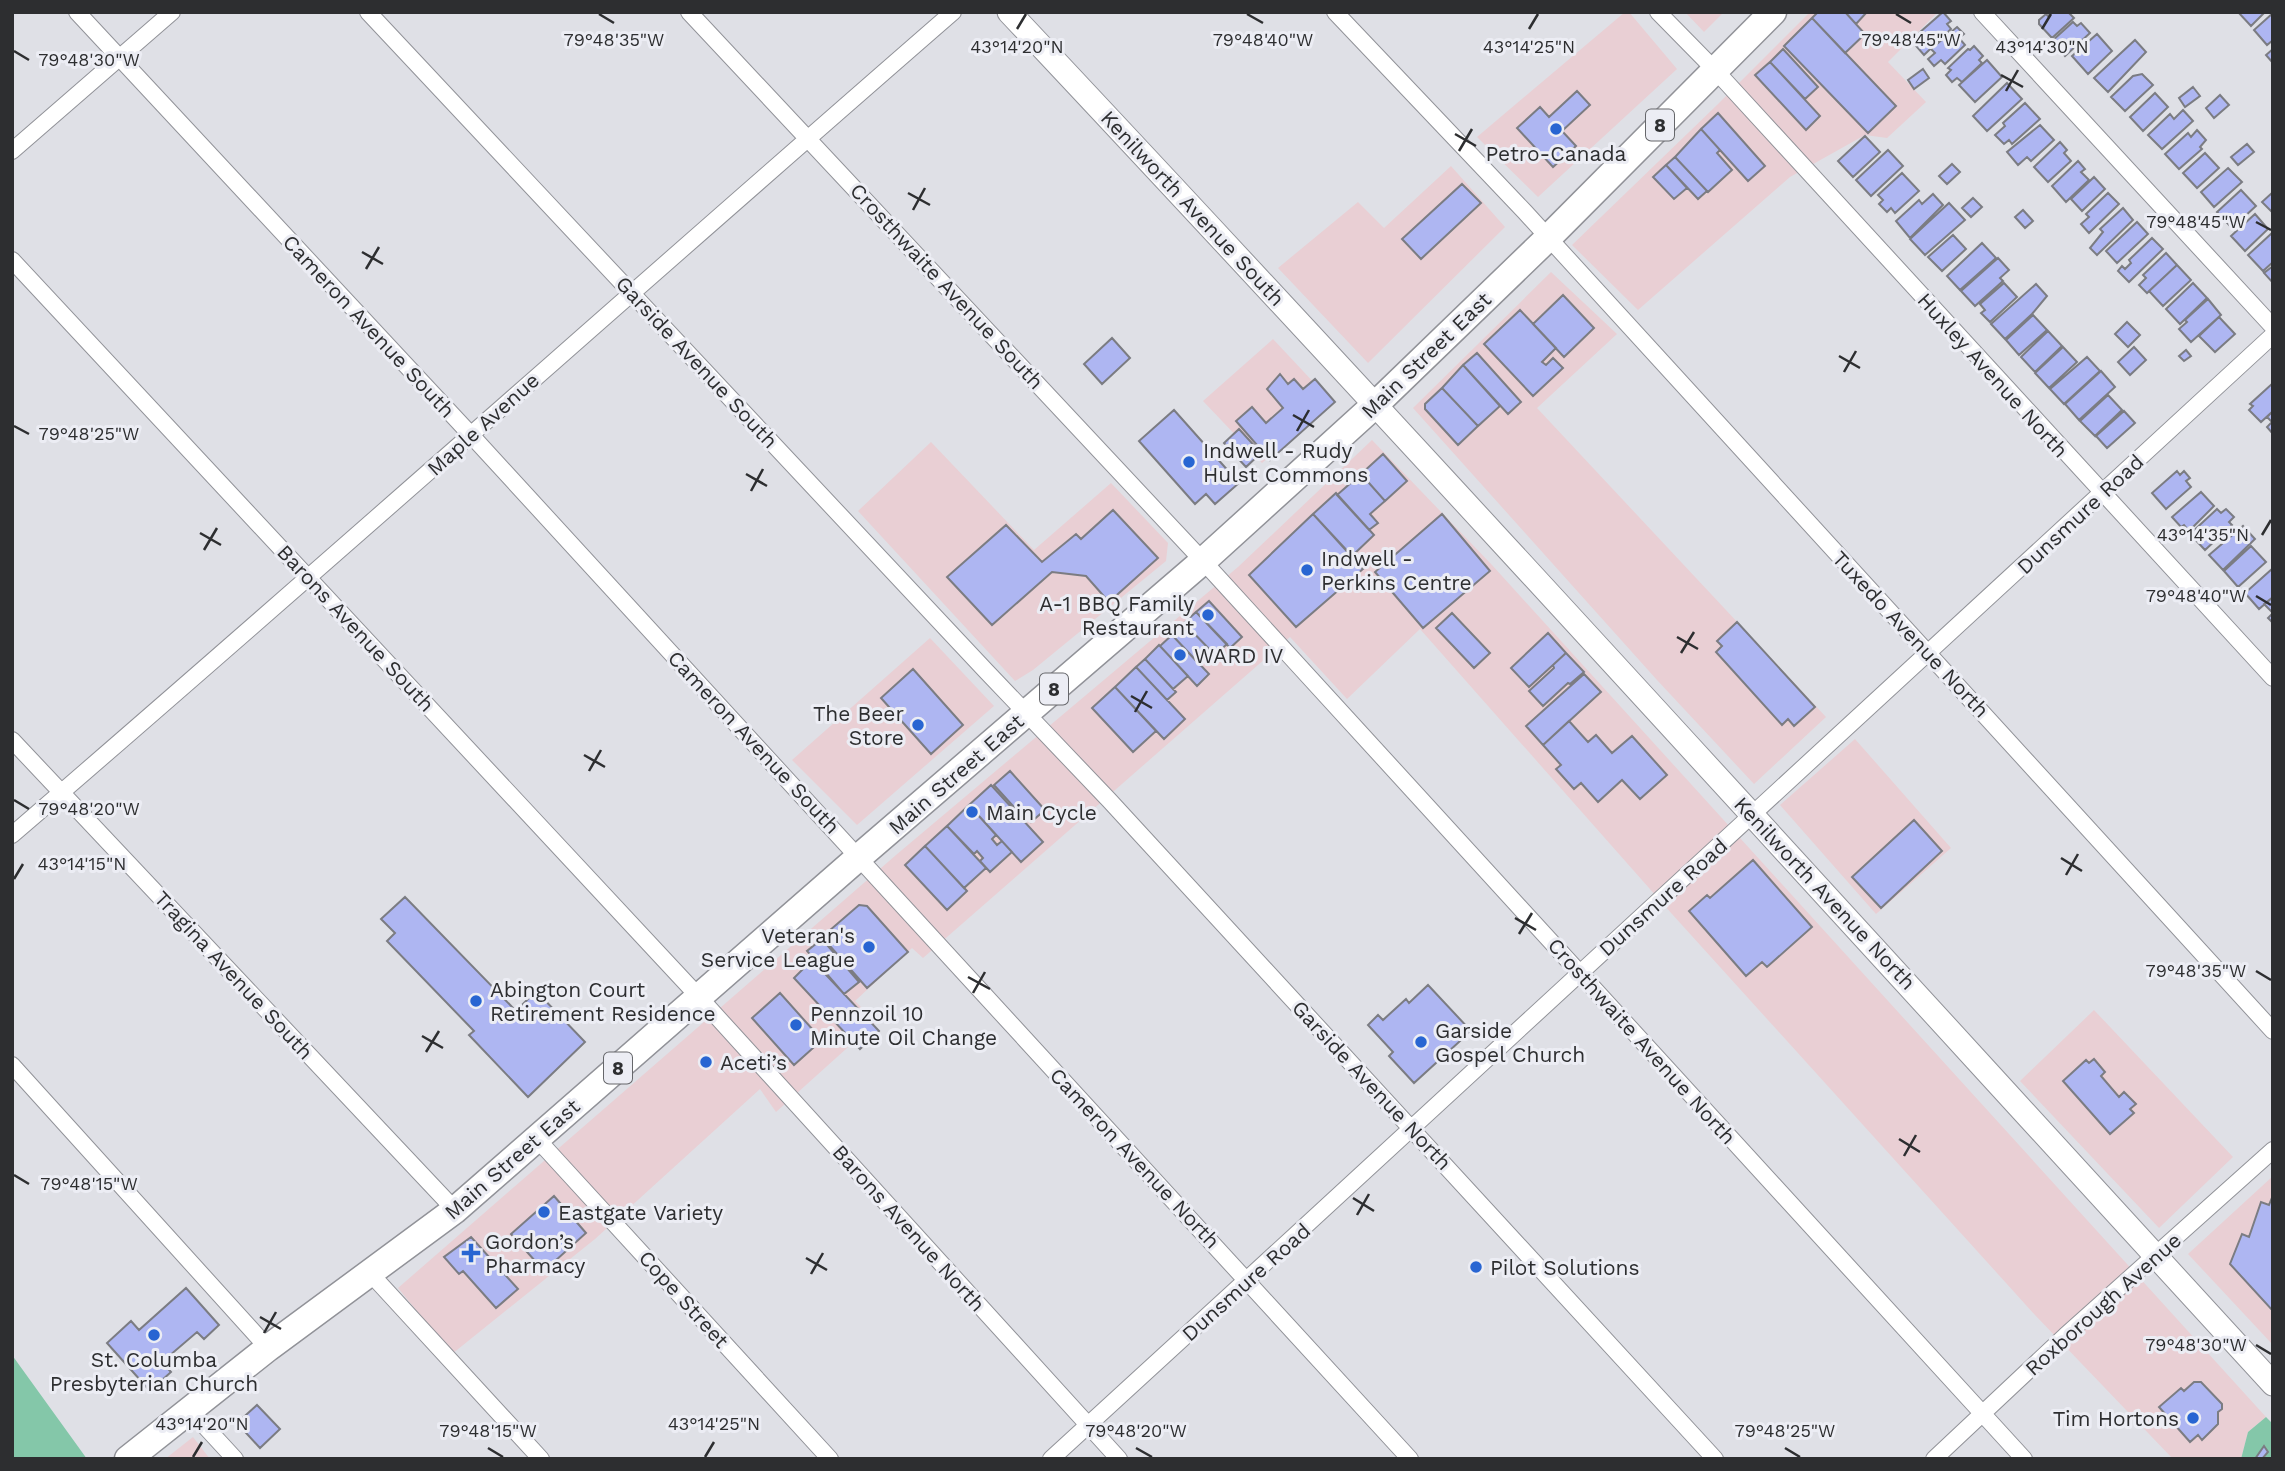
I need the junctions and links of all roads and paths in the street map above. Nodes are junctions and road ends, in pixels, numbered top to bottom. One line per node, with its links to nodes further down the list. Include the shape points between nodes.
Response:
1 (77, 12): 11 (street, Cameron Avenue South)
2 (173, 12): 11 (street)
3 (368, 12): 17 (street, Garside Avenue South)
4 (689, 12): 13 (street, Crosthwaite Avenue South)
5 (953, 12): 13 (street, Maple Avenue)
6 (1009, 12): 20 (main road, Kenilworth Avenue South)
7 (1335, 12): 15 (street, Tuxedo Avenue North)
8 (1658, 12): 12 (street, Huxley Avenue North)
9 (1773, 12): 12 (main road, Main Street East / 8)
10 (1982, 12): 18 (street)
11 (120, 59): 14 (street); 21 (street, Cameron Avenue South)
12 (1715, 70): 15 (main road, Main Street East / 8); 22 (street, Huxley Avenue North)
13 (808, 138): 17 (street, Maple Avenue); 23 (street, Crosthwaite Avenue South)
14 (12, 151)
15 (1548, 238): 20 (main road, Main Street East / 8); 25 (street, Tuxedo Avenue North)
16 (12, 260): 24 (street, Barons Avenue South)
17 (632, 292): 21 (street, Maple Avenue); 27 (street, Garside Avenue South)
18 (2273, 327)
19 (2273, 335): 22 (street, Dunsmure Road)
20 (1376, 404): 23 (main road, Main Street East / 8); 30 (main road, Kenilworth Avenue North)
21 (471, 435): 24 (street, Maple Avenue); 32 (street, Cameron Avenue South)
22 (2103, 493): 25 (street, Dunsmure Road); 26 (street, Huxley Avenue North)
23 (1203, 561): 27 (main road, Main Street East / 8); 33 (street, Crosthwaite Avenue North)
24 (310, 578): 29 (street, Maple Avenue); 34 (street, Barons Avenue South)
25 (1928, 654): 30 (street, Dunsmure Road); 35 (street, Tuxedo Avenue North)
26 (2273, 678)
27 (1025, 713): 32 (main road, Main Street East / 8); 37 (street, Garside Avenue North)
28 (12, 740): 29 (street, Tragina Avenue South)
29 (61, 792): 31 (street, Maple Avenue); 40 (street, Tragina Avenue South)
30 (1753, 815): 33 (street, Dunsmure Road); 41 (main road, Kenilworth Avenue North)
31 (12, 835)
32 (859, 857): 34 (main road, Main Street East / 8); 43 (street, Cameron Avenue North)
33 (1580, 973): 37 (street, Dunsmure Road); 47 (street, Crosthwaite Avenue North)
34 (699, 997): 38 (main road, Main Street East / 8); 48 (street, Barons Avenue North)
35 (2273, 1031)
36 (12, 1065): 44 (street)
37 (1413, 1130): 43 (street, Dunsmure Road); 56 (street, Garside Avenue North)
38 (537, 1139): 40 (main road, Main Street East / 8); 52 (street, Cope Street)
39 (2273, 1150): 41 (street, Roxborough Avenue)
40 (455, 1210): 42 (main road, Main Street East / 8)
41 (2155, 1256): 45 (main road, Kenilworth Avenue North); 47 (street, Roxborough Avenue)
42 (370, 1273): 44 (main road, Main Street East / 8); 51 (street)
43 (1248, 1281): 48 (street, Dunsmure Road); 55 (street, Cameron Avenue North)
44 (268, 1348): 46 (main road, Main Street East / 8)
45 (2273, 1384)
46 (189, 1409): 49 (main road, Main Street East / 8); 50 (street)
47 (1983, 1413): 57 (street, Roxborough Avenue); 58 (street, Crosthwaite Avenue North)
48 (1088, 1425): 53 (street, Dunsmure Road); 54 (street, Barons Avenue North)
49 (128, 1459)
50 (235, 1459)
51 (541, 1459)
52 (830, 1459)
53 (1051, 1459)
54 (1119, 1459)
55 (1410, 1459)
56 (1715, 1459)
57 (1934, 1459)
58 (2024, 1459)

